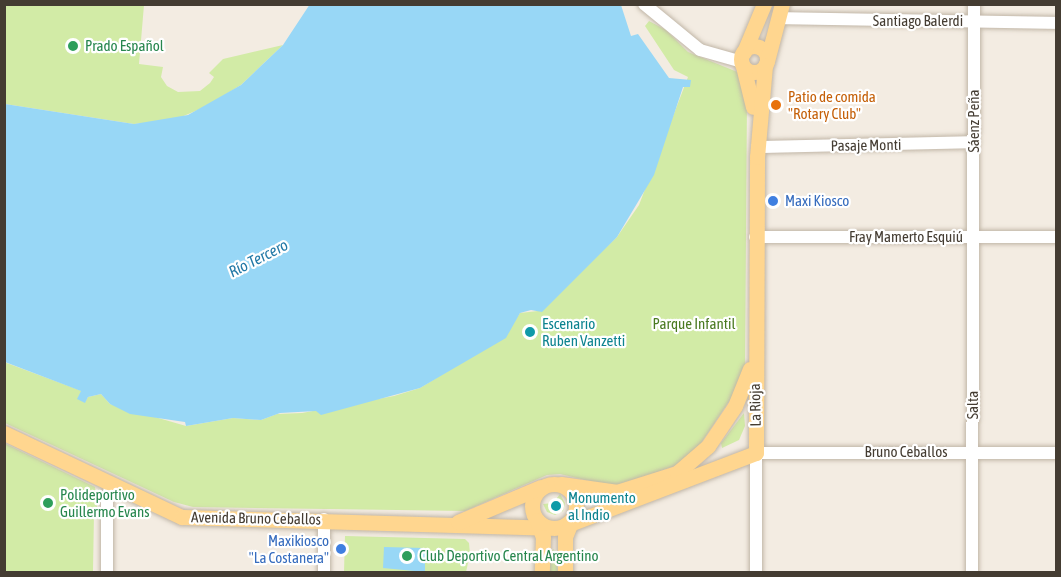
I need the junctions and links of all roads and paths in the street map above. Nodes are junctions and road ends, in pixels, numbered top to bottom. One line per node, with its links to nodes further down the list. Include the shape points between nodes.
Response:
1 (644, 4): 7 (street, via 700,50)
2 (764, 4): 7 (main road)
3 (974, 4): 5 (street, Sáenz Peña)
4 (781, 11): 5 (street, Santiago Balerdi); 8 (main road)
5 (974, 21): 6 (street, Santiago Balerdi); 9 (street, Sáenz Peña)
6 (1056, 23)
7 (743, 60): 8 (main road, via 757,72); 8 (main road, via 759,48); 10 (main road, via 752,93)
8 (766, 63): 10 (main road)
9 (974, 142): 10 (street, Pasaje Monti); 12 (street, Sáenz Peña)
10 (757, 147): 11 (main road, La Rioja)
11 (755, 237): 12 (street, Fray Mamerto Esquiú); 14 (main road, La Rioja)
12 (974, 237): 13 (street, Fray Mamerto Esquiú); 16 (street, Salta)
13 (1056, 237)
14 (754, 345): 17 (main road, La Rioja); 20 (main road, via 745,387 708,446 690,465 663,480 626,491)
15 (4, 434): 19 (main road, Avenida Bruno Ceballos)
16 (972, 452): 17 (street, Bruno Ceballos); 18 (street, Bruno Ceballos); 31 (street, Salta)
17 (756, 453): 23 (main road); 30 (street, La Rioja)
18 (1056, 453)
19 (111, 484): 22 (main road, Avenida Bruno Ceballos, via 182,517); 26 (street, via 107,501)
20 (561, 484): 21 (main road); 23 (main road, via 571,490 576,501)
21 (542, 487): 24 (main road, Avenida Bruno Ceballos); 25 (main road, via 533,500)
22 (324, 519): 24 (main road, Avenida Bruno Ceballos); 27 (street)
23 (570, 522): 25 (main road); 29 (main road, via 565,537)
24 (455, 523): 25 (main road, Avenida Bruno Ceballos)
25 (542, 525): 28 (main road)
26 (107, 573)
27 (324, 573)
28 (542, 573)
29 (565, 573)
30 (756, 573)
31 (972, 573)

